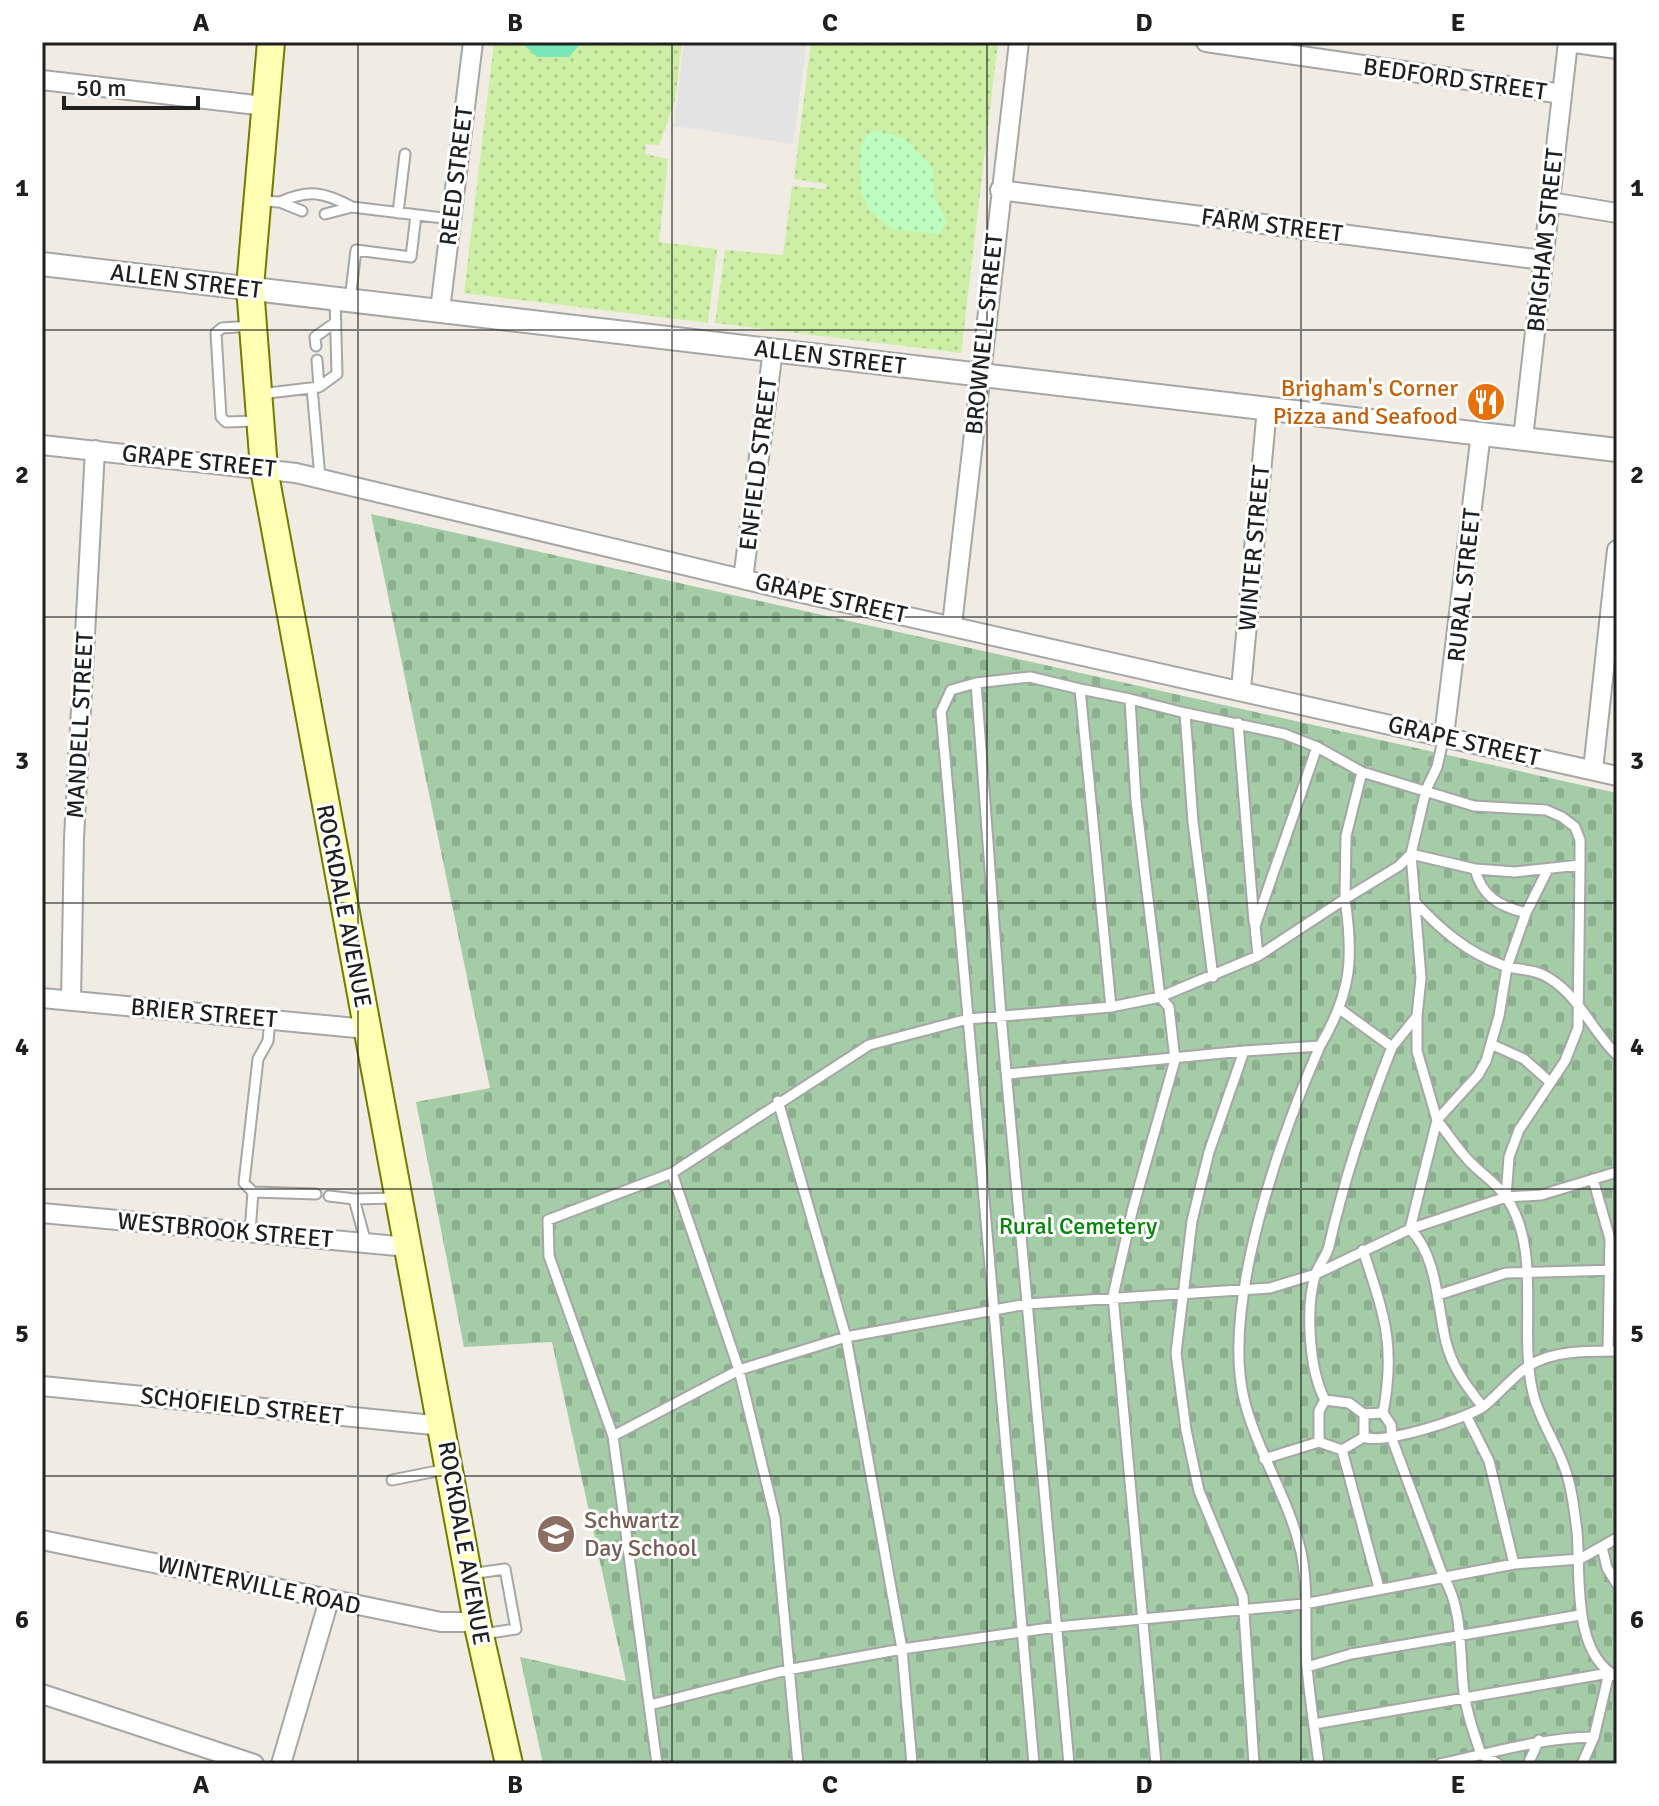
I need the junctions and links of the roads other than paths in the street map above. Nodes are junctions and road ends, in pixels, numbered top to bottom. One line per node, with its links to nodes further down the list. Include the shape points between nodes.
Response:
1 (271, 42): 9 (main road, ROCKDALE AVENUE)
2 (473, 42): 20 (street, REED STREET)
3 (1019, 42): 11 (street, BROWNELL STREET)
4 (1206, 42): 8 (street, BEDFORD STREET)
5 (1568, 42): 6 (street); 8 (street, BRIGHAM STREET)
6 (1617, 49)
7 (42, 80): 9 (street)
8 (1562, 94): 13 (street, BRIGHAM STREET)
9 (265, 106): 12 (main road, ROCKDALE AVENUE)
10 (405, 154): 16 (lane)
11 (1000, 190): 21 (street, FARM STREET); 31 (street, BROWNELL STREET)
12 (269, 201): 14 (lane, via 303,192 327,194); 15 (lane); 23 (main road, ROCKDALE AVENUE)
13 (1550, 202): 17 (street); 21 (street, BRIGHAM STREET)
14 (352, 207): 16 (lane); 18 (lane)
15 (302, 211)
16 (398, 213): 19 (lane)
17 (1617, 213)
18 (325, 214)
19 (416, 215): 20 (lane); 24 (lane, via 411,257 356,250)
20 (451, 219): 25 (street, REED STREET)
21 (1543, 260): 37 (street, BRIGHAM STREET)
22 (42, 264): 23 (street, ALLEN STREET)
23 (250, 287): 24 (street, ALLEN STREET); 27 (main road, ROCKDALE AVENUE)
24 (343, 299): 25 (street, ALLEN STREET); 26 (lane)
25 (440, 310): 29 (street, ALLEN STREET)
26 (336, 322): 28 (lane, via 315,337); 32 (lane, via 337,374)
27 (251, 326): 33 (main road, ROCKDALE AVENUE); 35 (lane, via 216,333 221,417 226,422)
28 (316, 346)
29 (773, 350): 31 (street, ALLEN STREET); 44 (street, ENFIELD STREET)
30 (317, 360): 32 (lane)
31 (979, 375): 34 (street, ALLEN STREET); 45 (street, BROWNELL STREET)
32 (316, 387): 33 (lane); 42 (lane)
33 (256, 394): 35 (main road, ROCKDALE AVENUE)
34 (1267, 408): 36 (street, ALLEN STREET); 48 (street, WINTER STREET)
35 (259, 421): 41 (main road, ROCKDALE AVENUE)
36 (1481, 433): 37 (street, ALLEN STREET); 52 (street, RURAL STREET)
37 (1523, 438): 40 (street, ALLEN STREET)
38 (42, 445): 39 (street, GRAPE STREET)
39 (95, 450): 41 (street, GRAPE STREET); 71 (street, MANDELL STREET, via 74,838)
40 (1617, 450)
41 (264, 469): 42 (street, GRAPE STREET); 79 (main road, ROCKDALE AVENUE)
42 (320, 478): 44 (street, GRAPE STREET)
43 (1617, 550): 54 (street)
44 (743, 579): 45 (street, GRAPE STREET)
45 (952, 625): 48 (street, GRAPE STREET)
46 (976, 683): 47 (lane, via 1030,677); 75 (lane); 78 (lane, via 951,690 941,712)
47 (1080, 689): 49 (lane); 73 (lane)
48 (1241, 689): 52 (street, GRAPE STREET)
49 (1130, 699): 50 (lane); 69 (lane, via 1136,801)
50 (1185, 713): 51 (lane); 68 (lane)
51 (1238, 723): 53 (lane); 65 (lane)
52 (1444, 736): 54 (street, GRAPE STREET); 57 (lane)
53 (1317, 747): 55 (lane); 65 (lane)
54 (1593, 770): 56 (street, GRAPE STREET)
55 (1362, 772): 57 (lane); 63 (lane, via 1346,836)
56 (1617, 776)
57 (1426, 790): 58 (lane); 59 (lane, via 1474,806 1546,810 1562,817 1575,827 1580,840)
58 (1411, 854): 60 (lane); 62 (lane); 63 (lane)
59 (1580, 865): 61 (lane); 72 (lane)
60 (1475, 869): 61 (lane); 64 (lane, via 1487,896)
61 (1548, 869): 64 (lane)
62 (1412, 898): 67 (lane, via 1463,947); 76 (lane, via 1420,950)
63 (1345, 899): 66 (lane); 74 (lane, via 1351,955)
64 (1526, 913): 67 (lane)
65 (1255, 926): 66 (lane)
66 (1258, 956): 68 (lane)
67 (1507, 967): 72 (lane, via 1534,969); 80 (lane)
68 (1213, 977): 69 (lane)
69 (1160, 997): 73 (lane); 85 (lane, via 1169,1007)
70 (42, 998): 71 (street, BRIER STREET)
71 (71, 1001): 77 (street, BRIER STREET)
72 (1580, 1002): 84 (lane); 87 (lane, via 1572,1046)
73 (1111, 1007): 75 (lane)
74 (1341, 1010): 81 (lane); 82 (lane)
75 (1001, 1016): 78 (lane); 86 (lane)
76 (1417, 1016): 82 (lane); 89 (lane, via 1417,1051)
77 (270, 1019): 79 (street, BRIER STREET); 93 (lane, via 268,1041 258,1059 244,1183)
78 (968, 1019): 88 (lane, via 869,1045); 113 (lane)
79 (367, 1029): 97 (main road, ROCKDALE AVENUE)
80 (1493, 1045): 87 (lane, via 1524,1059); 89 (lane, via 1478,1075)
81 (1320, 1046): 83 (lane); 108 (lane, via 1278,1152)
82 (1392, 1047): 107 (lane, via 1358,1133 1328,1250)
83 (1244, 1051): 85 (lane); 109 (lane, via 1209,1152)
84 (1617, 1055)
85 (1175, 1060): 86 (lane); 111 (lane)
86 (1009, 1074): 112 (lane)
87 (1550, 1082): 96 (lane, via 1519,1130 1509,1157)
88 (778, 1101): 91 (lane); 114 (lane)
89 (1437, 1120): 96 (lane); 100 (lane)
90 (1617, 1172): 92 (lane)
91 (672, 1173): 117 (lane); 125 (lane, via 548,1220 549,1256)
92 (1593, 1179): 96 (lane, via 1541,1195); 105 (lane)
93 (253, 1192): 94 (lane); 101 (lane)
94 (316, 1194)
95 (329, 1196): 98 (lane)
96 (1506, 1197): 100 (lane); 106 (lane, via 1520,1229)
97 (399, 1198): 98 (lane); 103 (main road, ROCKDALE AVENUE)
98 (354, 1199): 102 (lane)
99 (42, 1213): 101 (street, WESTBROOK STREET)
100 (1410, 1229): 104 (lane); 110 (lane, via 1420,1239)
101 (250, 1232): 102 (street, WESTBROOK STREET)
102 (366, 1243): 103 (street, WESTBROOK STREET)
103 (408, 1247): 124 (main road, ROCKDALE AVENUE)
104 (1363, 1250): 107 (lane); 121 (lane, via 1388,1326 1390,1378)
105 (1614, 1270): 106 (lane); 115 (lane)
106 (1527, 1271): 110 (lane, via 1485,1278); 116 (lane)
107 (1316, 1274): 108 (lane); 119 (lane, via 1311,1352)
108 (1243, 1290): 109 (lane); 130 (lane, via 1243,1396)
109 (1181, 1292): 111 (lane); 144 (lane, via 1176,1353 1186,1430 1199,1491 1243,1597)
110 (1438, 1295): 120 (lane, via 1453,1364)
111 (1113, 1296): 112 (lane); 146 (lane)
112 (1027, 1304): 113 (lane); 147 (lane)
113 (995, 1309): 114 (lane); 149 (lane)
114 (846, 1337): 117 (lane); 151 (lane)
115 (1613, 1351): 116 (lane, via 1574,1352)
116 (1528, 1366): 120 (lane); 136 (lane, via 1533,1396 1573,1497)
117 (739, 1370): 125 (lane); 153 (lane, via 775,1518)
118 (42, 1386): 124 (street, SCHOFIELD STREET)
119 (1325, 1400): 122 (lane, via 1349,1403); 128 (lane, via 1319,1411)
120 (1483, 1407): 123 (lane)
121 (1383, 1413): 122 (lane); 127 (lane)
122 (1364, 1414): 126 (lane)
123 (1467, 1417): 127 (lane); 137 (lane, via 1489,1461)
124 (443, 1426): 131 (main road, ROCKDALE AVENUE)
125 (613, 1436): 157 (lane)
126 (1364, 1437): 127 (lane); 129 (lane)
127 (1392, 1439): 139 (lane)
128 (1319, 1442): 129 (lane); 130 (lane)
129 (1342, 1450): 141 (lane)
130 (1264, 1459): 143 (lane, via 1293,1524)
131 (450, 1468): 132 (lane); 138 (main road, ROCKDALE AVENUE)
132 (392, 1480)
133 (1617, 1538): 135 (lane)
134 (42, 1540): 142 (street, WINTERVILLE ROAD)
135 (1602, 1547): 136 (lane); 140 (lane)
136 (1580, 1559): 137 (lane); 145 (lane)
137 (1514, 1564): 139 (lane)
138 (469, 1574): 148 (main road, ROCKDALE AVENUE); 148 (lane, via 505,1569 516,1629)
139 (1443, 1576): 141 (lane); 150 (lane, via 1454,1594)
140 (1617, 1584)
141 (1379, 1588): 143 (lane)
142 (329, 1600): 148 (street, WINTERVILLE ROAD); 163 (street)
143 (1304, 1604): 144 (lane); 152 (lane)
144 (1243, 1610): 146 (lane); 171 (lane)
145 (1580, 1615): 150 (lane); 154 (lane, via 1593,1648)
146 (1141, 1621): 147 (lane); 170 (lane)
147 (1056, 1627): 149 (lane); 169 (lane)
148 (479, 1629): 164 (main road, ROCKDALE AVENUE)
149 (1022, 1632): 151 (lane); 168 (lane)
150 (1457, 1637): 152 (lane, via 1351,1654); 156 (lane)
151 (902, 1649): 153 (lane); 167 (lane)
152 (1307, 1667): 158 (lane)
153 (787, 1670): 157 (lane); 166 (lane)
154 (1613, 1675): 156 (lane); 159 (lane)
155 (42, 1694): 162 (street)
156 (1465, 1698): 158 (lane); 161 (lane)
157 (650, 1705): 165 (lane)
158 (1314, 1724): 172 (lane)
159 (1594, 1737): 160 (lane); 176 (lane)
160 (1539, 1740): 161 (lane); 175 (lane)
161 (1481, 1754): 173 (lane); 174 (lane)
162 (254, 1764)
163 (281, 1764)
164 (509, 1764)
165 (657, 1764)
166 (798, 1764)
167 (912, 1764)
168 (1034, 1764)
169 (1069, 1764)
170 (1156, 1764)
171 (1254, 1764)
172 (1319, 1764)
173 (1440, 1764)
174 (1498, 1764)
175 (1528, 1764)
176 (1582, 1764)

